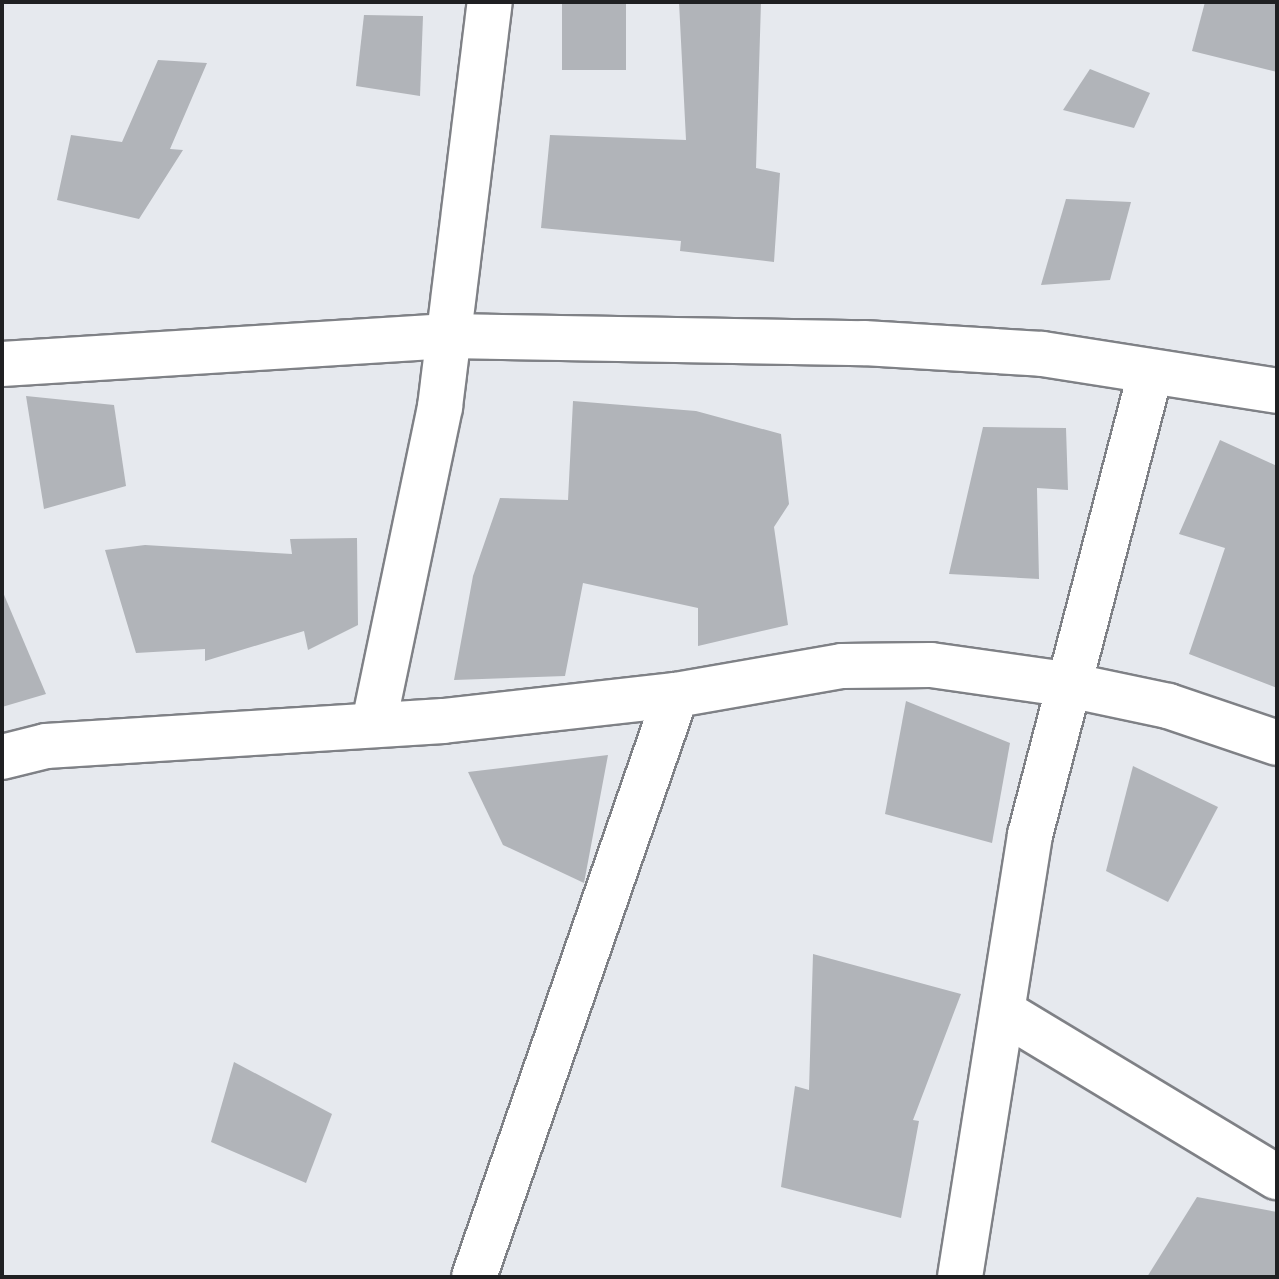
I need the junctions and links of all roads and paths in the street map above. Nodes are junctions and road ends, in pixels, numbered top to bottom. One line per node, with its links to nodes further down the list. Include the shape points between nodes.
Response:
1 (490, 2): 2 (street)
2 (448, 336): 3 (street); 4 (street, via 864,343 1042,354); 8 (street, via 440,407)
3 (2, 364)
4 (1150, 373): 5 (street); 6 (street)
5 (1277, 391)
6 (1064, 684): 7 (street, via 931,665 842,666); 9 (street, via 1168,706); 11 (street, via 1011,926)
7 (676, 695): 8 (street); 13 (street)
8 (374, 723): 10 (street, via 46,746)
9 (1277, 743)
10 (2, 757)
11 (1003, 1012): 12 (street); 14 (street)
12 (1277, 1177)
13 (474, 1277)
14 (960, 1277)

